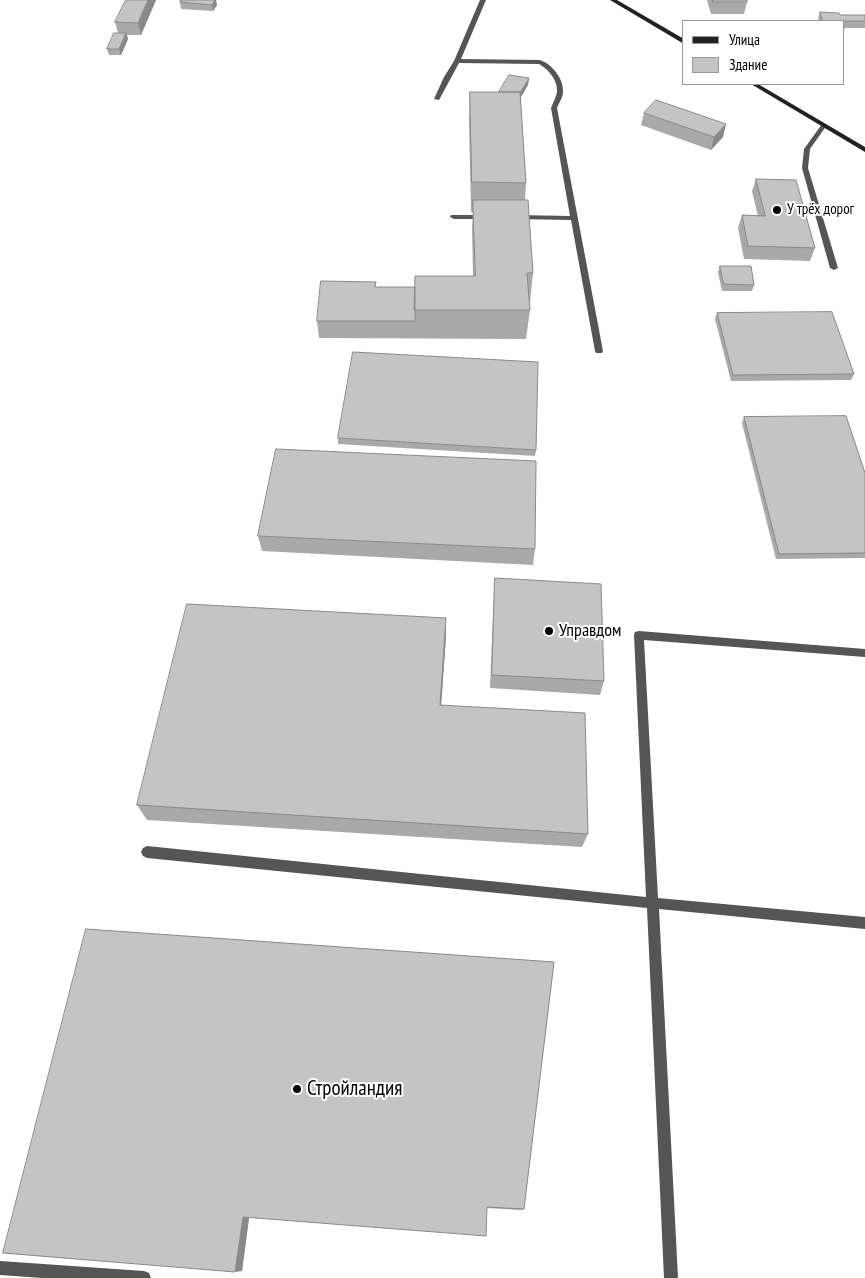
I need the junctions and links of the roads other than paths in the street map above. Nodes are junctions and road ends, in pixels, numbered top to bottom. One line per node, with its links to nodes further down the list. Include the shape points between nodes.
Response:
1 (483, 0): 4 (lane)
2 (614, 0): 3 (main road)
3 (682, 41)
4 (458, 61): 6 (lane); 12 (lane, via 530,61 548,65 560,92 554,108)
5 (756, 85): 7 (main road)
6 (437, 99)
7 (824, 125): 8 (main road); 13 (lane, via 804,156)
8 (865, 150)
9 (454, 217): 10 (lane)
10 (491, 217)
11 (509, 217): 12 (lane)
12 (574, 218): 14 (lane)
13 (834, 268)
14 (600, 351)
15 (865, 653): 17 (lane, via 638,635)
16 (147, 852): 17 (lane)
17 (652, 904): 18 (lane); 21 (lane)
18 (865, 923)
19 (0, 1268): 20 (lane)
20 (144, 1278)
21 (671, 1278)

